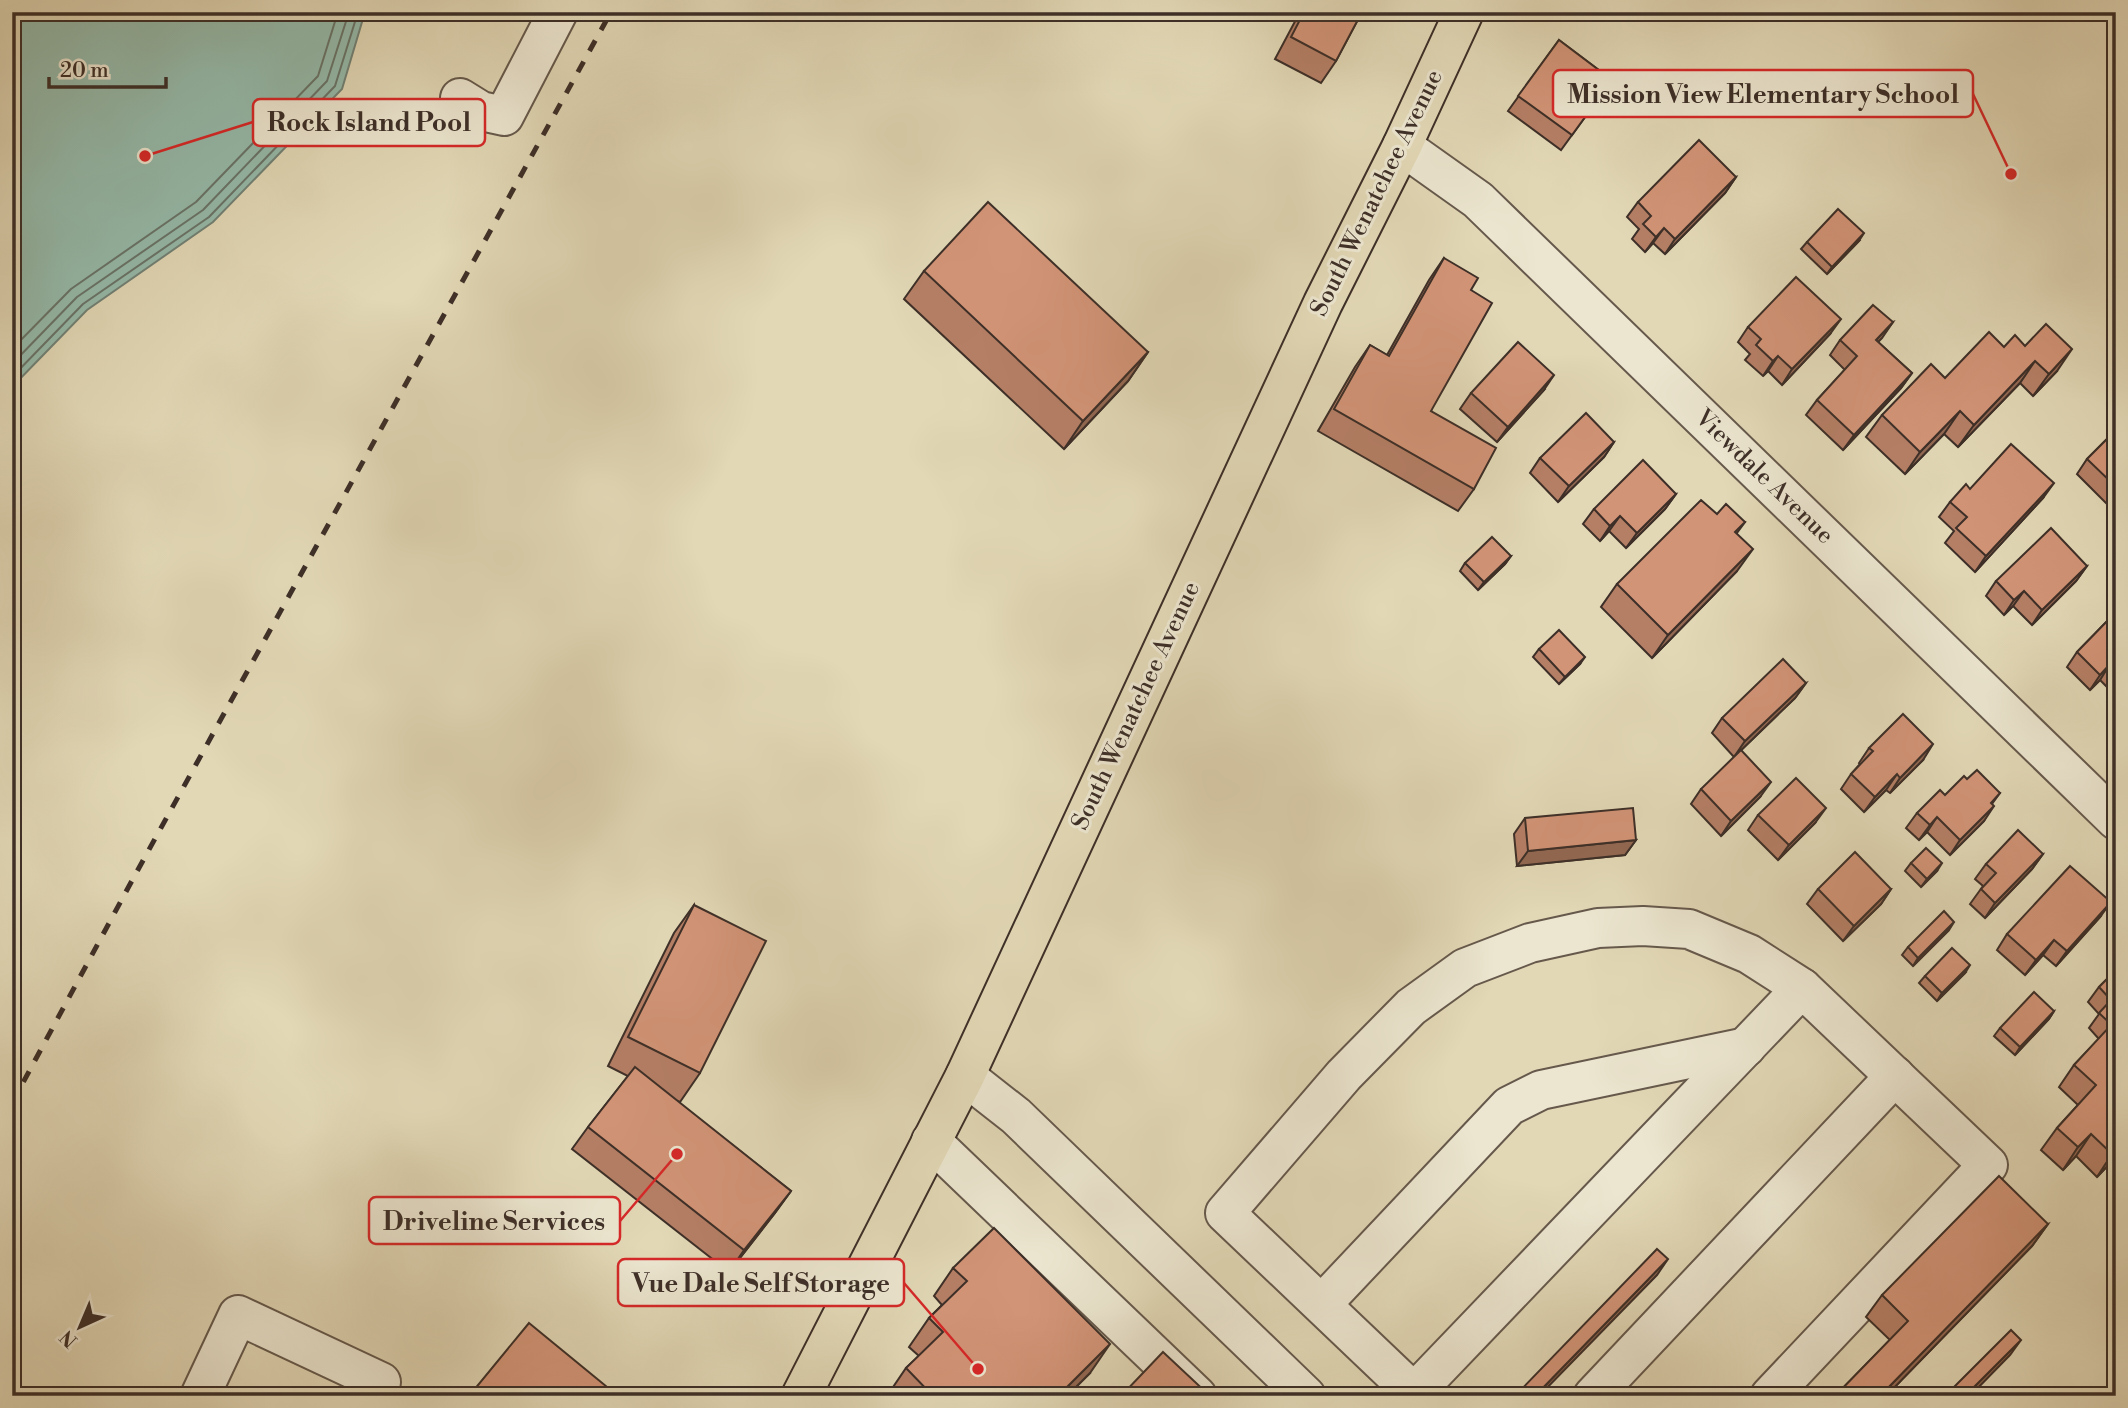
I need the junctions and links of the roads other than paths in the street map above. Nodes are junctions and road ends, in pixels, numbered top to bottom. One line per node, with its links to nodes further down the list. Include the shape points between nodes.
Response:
1 (558, 12): 3 (street, via 504,116 481,111)
2 (1464, 12): 4 (main road, South Wenatchee Avenue)
3 (460, 98)
4 (1402, 146): 5 (street, Viewdale Avenue, via 1478,200); 8 (main road, South Wenatchee Avenue, via 1323,303)
5 (2116, 820)
6 (1802, 988): 7 (street); 9 (street); 11 (street, via 1749,954 1689,929 1643,926 1598,928 1543,940 1465,968 1411,1007 1344,1075 1225,1213)
7 (1746, 1047): 11 (street, via 1541,1090 1509,1106); 12 (street)
8 (965, 1076): 10 (main road, South Wenatchee Avenue); 17 (street, via 1016,1116)
9 (1895, 1076): 18 (street); 19 (street, via 1988,1165)
10 (931, 1141): 15 (main road, South Wenatchee Avenue); 16 (street)
11 (1322, 1304): 12 (street)
12 (1415, 1394)
13 (200, 1396): 14 (street, via 238,1315 381,1382)
14 (375, 1396)
15 (801, 1396)
16 (1197, 1396)
17 (1306, 1396)
18 (1593, 1396)
19 (1770, 1396)

